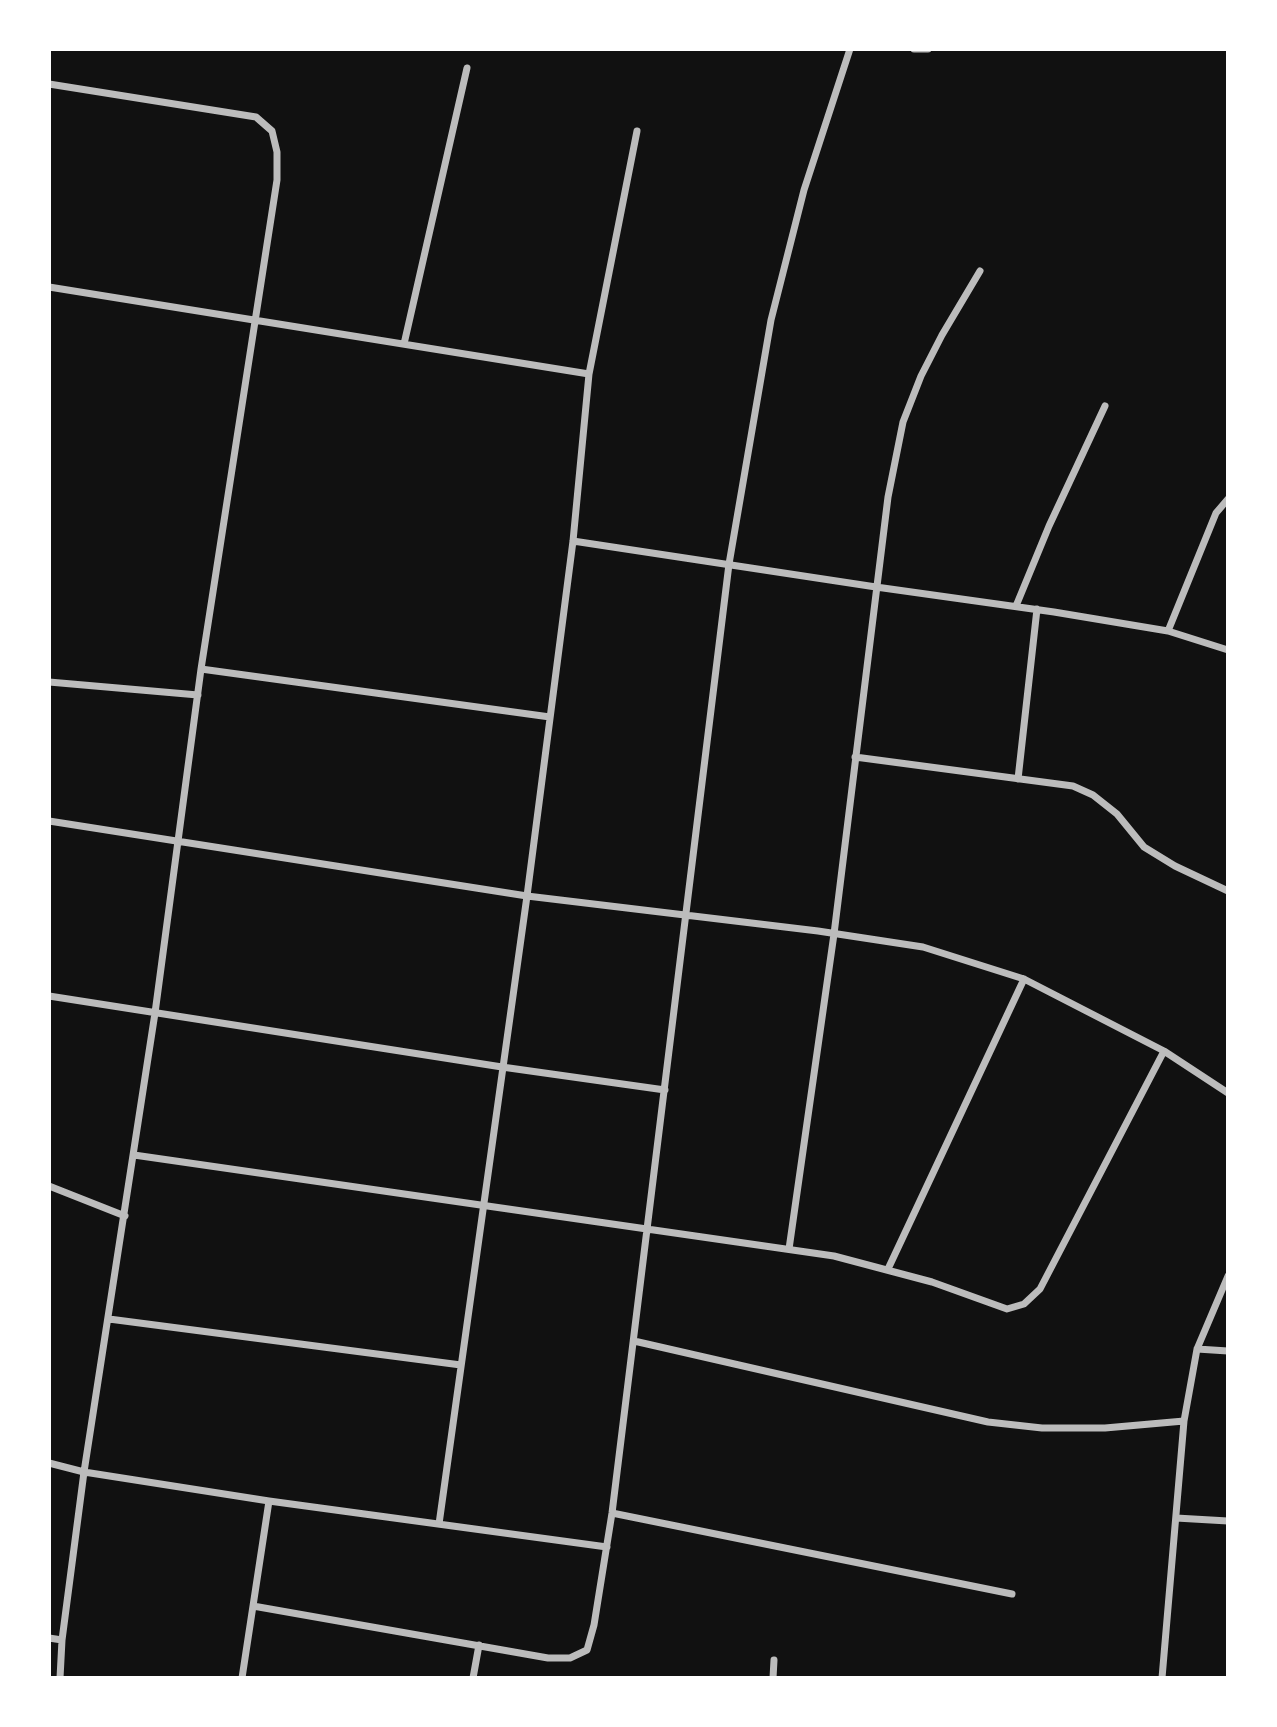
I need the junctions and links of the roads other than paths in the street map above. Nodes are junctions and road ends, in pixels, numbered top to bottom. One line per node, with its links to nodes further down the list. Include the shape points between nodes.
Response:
1 (850, 49): 15 (street, via 804,190 771,320)
2 (914, 49): 3 (street)
3 (928, 49)
4 (467, 68): 10 (street)
5 (49, 84): 9 (street, via 256,117 272,131 277,180)
6 (637, 131): 11 (street)
7 (980, 271): 16 (street, via 937,345 903,422)
8 (49, 287): 9 (street)
9 (255, 320): 10 (street); 21 (street)
10 (404, 344): 11 (street)
11 (589, 374): 14 (street)
12 (1105, 406): 17 (street)
13 (1228, 499): 19 (street, via 1216,513)
14 (573, 541): 15 (street); 24 (street)
15 (729, 564): 16 (street); 31 (street)
16 (876, 587): 17 (street); 25 (street)
17 (1016, 606): 18 (street)
18 (1037, 610): 19 (street); 26 (street)
19 (1168, 632): 20 (street)
20 (1228, 650)
21 (201, 669): 23 (street); 24 (street)
22 (49, 682): 23 (street)
23 (198, 695): 28 (street)
24 (550, 717): 30 (street)
25 (855, 757): 26 (street); 32 (street)
26 (1018, 779): 29 (street, via 1073,786 1093,795 1117,814 1144,846)
27 (49, 821): 28 (street)
28 (178, 840): 30 (street); 35 (street)
29 (1228, 891)
30 (527, 896): 31 (street); 37 (street)
31 (687, 915): 32 (street); 38 (street)
32 (834, 934): 33 (street, via 923,947); 45 (street)
33 (1024, 979): 36 (street); 46 (street)
34 (49, 996): 35 (street)
35 (155, 1013): 37 (street); 40 (street)
36 (1164, 1051): 39 (street); 46 (street, via 1040,1289 1024,1304 1007,1309)
37 (502, 1067): 38 (street); 42 (street)
38 (665, 1090): 44 (street)
39 (1228, 1093)
40 (134, 1155): 42 (street); 43 (street)
41 (49, 1186): 43 (street)
42 (483, 1205): 44 (street); 52 (street)
43 (125, 1216): 48 (street)
44 (648, 1228): 45 (street); 49 (street)
45 (789, 1249): 46 (street)
46 (888, 1269)
47 (1228, 1276): 50 (street)
48 (109, 1319): 52 (street); 55 (street)
49 (634, 1341): 53 (street, via 988,1422 1042,1428); 57 (street)
50 (1197, 1349): 51 (street); 53 (street)
51 (1228, 1351)
52 (461, 1365): 60 (street)
53 (1184, 1422): 58 (street)
54 (49, 1463): 55 (street)
55 (84, 1472): 56 (street); 65 (street)
56 (269, 1501): 60 (street); 63 (street)
57 (612, 1513): 61 (street); 62 (street)
58 (1176, 1518): 59 (street); 72 (street)
59 (1228, 1521)
60 (439, 1524): 61 (street)
61 (607, 1547): 66 (street, via 587,1650 570,1658 548,1658)
62 (1012, 1594)
63 (253, 1606): 66 (street); 69 (street)
64 (49, 1639): 65 (street)
65 (62, 1640): 68 (street)
66 (479, 1645): 70 (street)
67 (774, 1660): 71 (street)
68 (60, 1678)
69 (242, 1678)
70 (473, 1678)
71 (773, 1678)
72 (1162, 1678)

